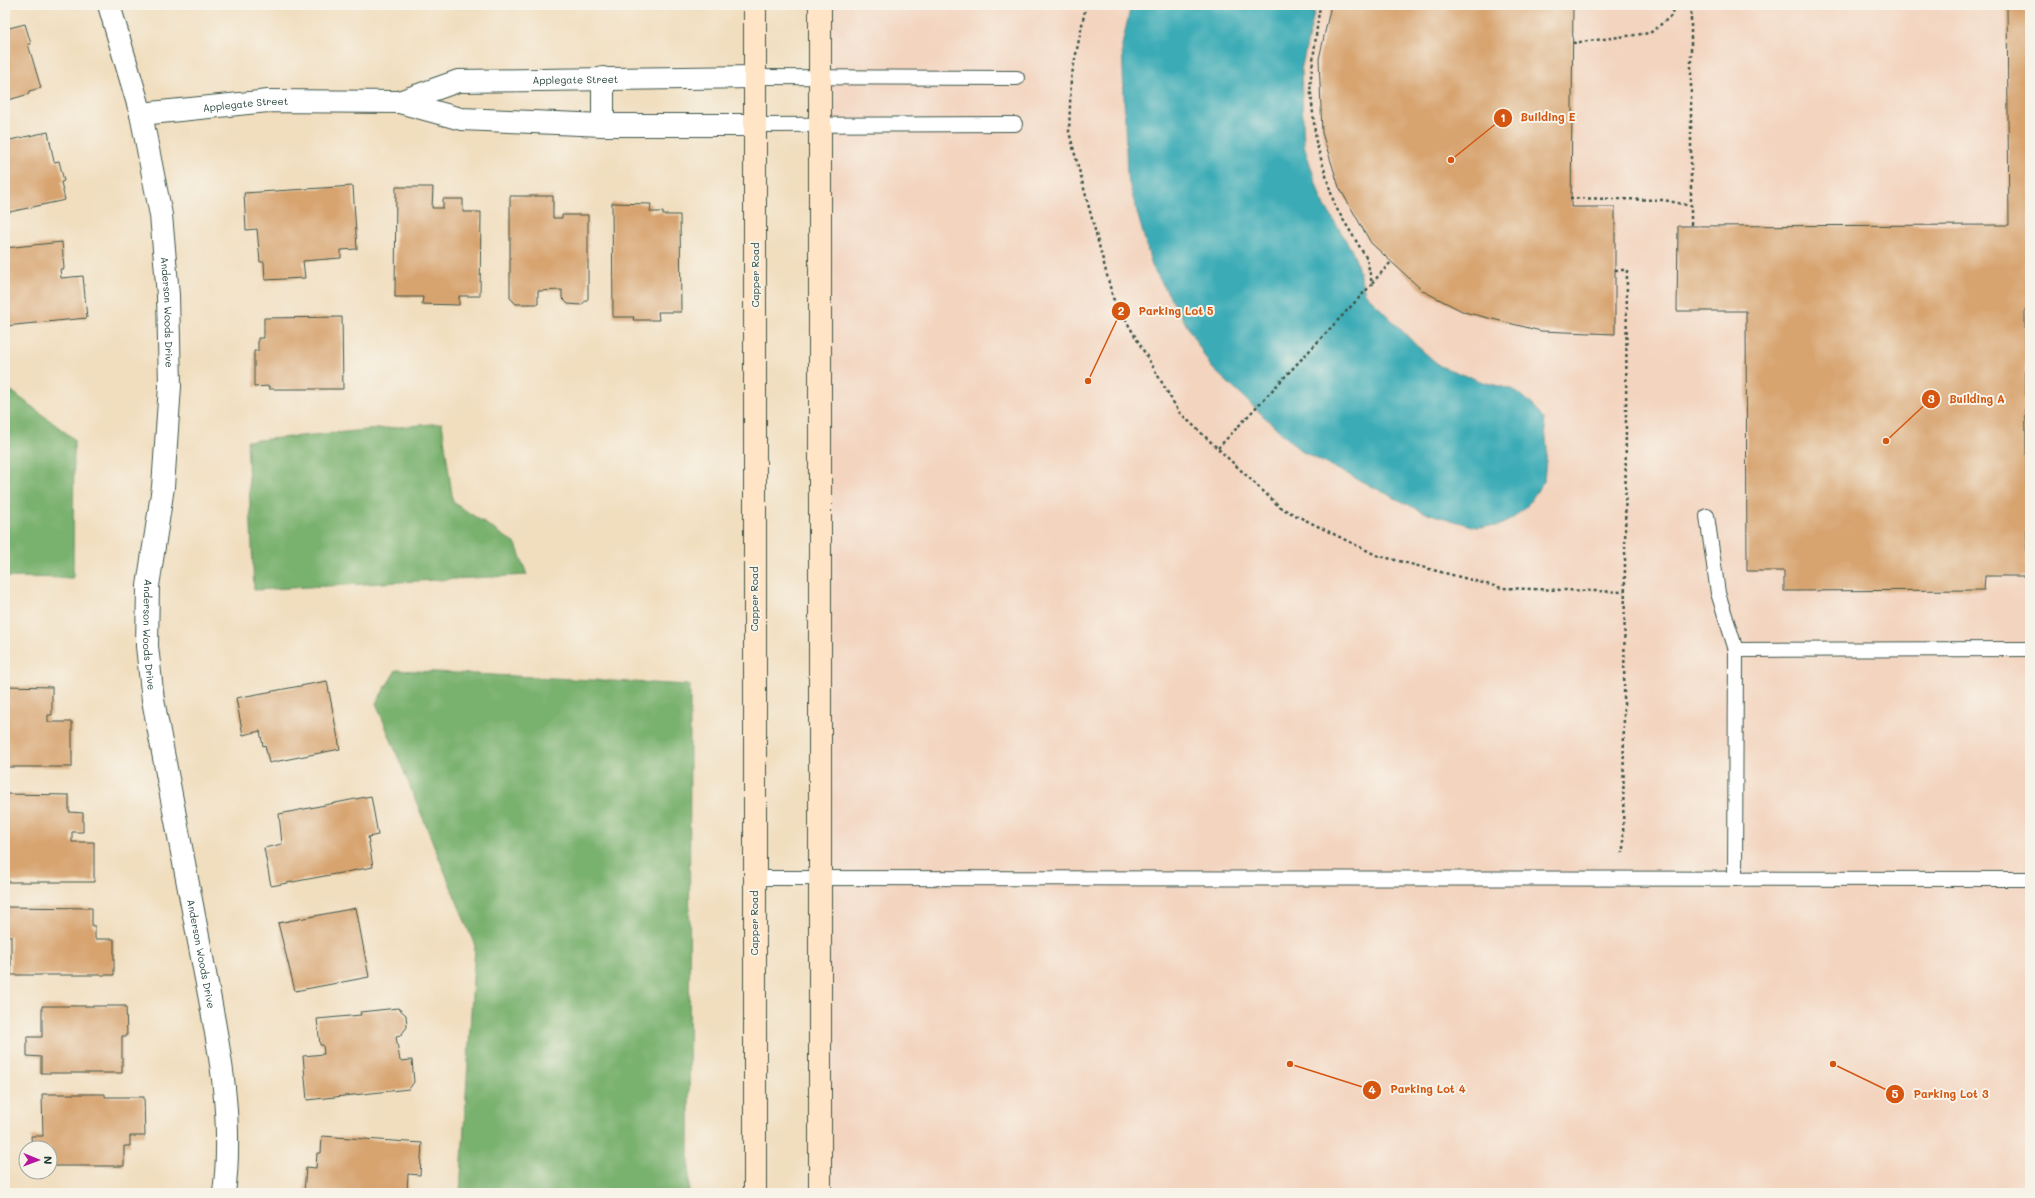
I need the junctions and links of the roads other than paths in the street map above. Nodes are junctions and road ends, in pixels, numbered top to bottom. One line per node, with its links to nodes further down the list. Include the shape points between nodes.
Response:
1 (109, 5): 9 (street, Anderson Woods Drive)
2 (755, 5): 4 (street, Capper Road)
3 (820, 5): 5 (street)
4 (755, 76): 5 (lane); 6 (street, Applegate Street); 10 (street, Capper Road)
5 (820, 76): 7 (lane); 13 (street)
6 (603, 78): 8 (street, Applegate Street, via 458,81); 12 (street)
7 (1016, 78)
8 (399, 102): 9 (street, Applegate Street, via 268,101); 12 (street, Applegate Street, via 461,119)
9 (141, 114): 21 (street, Anderson Woods Drive, via 161,215 168,295 170,386 163,487 148,586 147,646 153,700 220,1051 226,1111 227,1167)
10 (756, 124): 12 (street, Applegate Street); 13 (lane); 17 (street, Capper Road)
11 (1014, 124): 13 (lane)
12 (603, 125)
13 (821, 126): 18 (street)
14 (1708, 516): 15 (lane, via 1718,593)
15 (1736, 650): 16 (lane); 19 (lane)
16 (2030, 650)
17 (754, 878): 18 (lane); 22 (street, Capper Road)
18 (820, 878): 19 (lane); 23 (street)
19 (1736, 879): 20 (lane)
20 (2030, 879)
21 (224, 1193)
22 (755, 1193)
23 (820, 1193)

